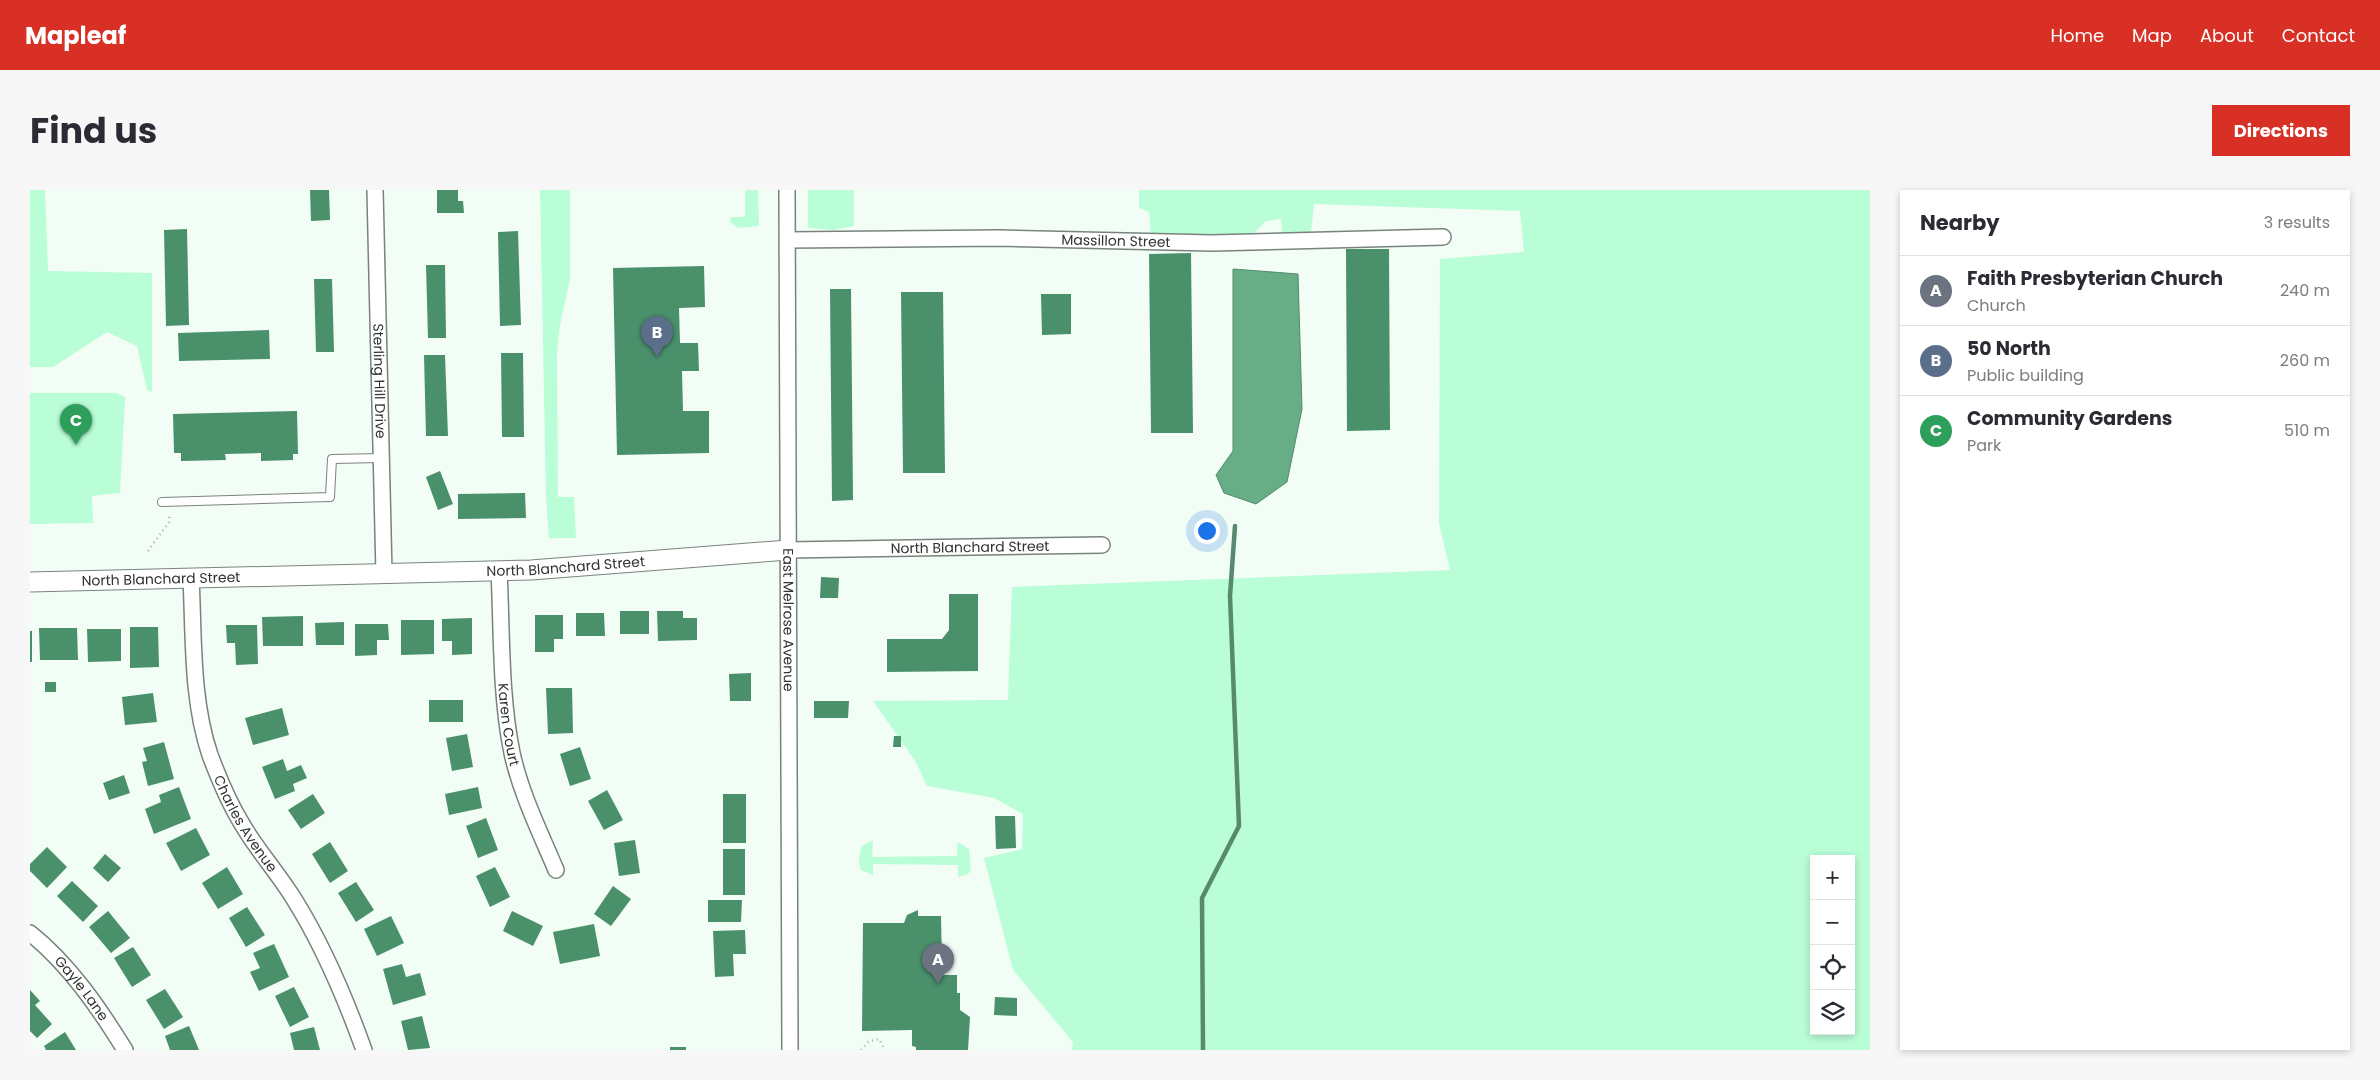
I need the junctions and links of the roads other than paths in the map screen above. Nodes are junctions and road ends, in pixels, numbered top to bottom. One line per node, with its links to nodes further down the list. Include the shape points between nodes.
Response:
1 (374, 190): 5 (street, Sterling Hill Drive)
2 (787, 190): 4 (street, East Melrose Avenue)
3 (1443, 237): 4 (street, Massillon Street, via 1212,242 999,238)
4 (788, 240): 8 (street, East Melrose Avenue)
5 (381, 458): 6 (lane, via 332,459 330,497); 10 (street, Sterling Hill Drive)
6 (162, 502)
7 (1102, 545): 8 (street, North Blanchard Street)
8 (788, 550): 9 (street, North Blanchard Street); 17 (street, East Melrose Avenue)
9 (499, 571): 10 (street, North Blanchard Street); 13 (street, Karen Court, via 505,709 512,753 521,786)
10 (384, 574): 11 (street, North Blanchard Street)
11 (192, 578): 12 (street, North Blanchard Street); 16 (street, Charles Avenue, via 197,689 201,722 210,754 242,825 294,898 327,957)
12 (30, 582)
13 (556, 870)
14 (30, 933): 15 (street, Gayle Lane, via 68,971)
15 (125, 1050)
16 (364, 1050)
17 (790, 1050)

